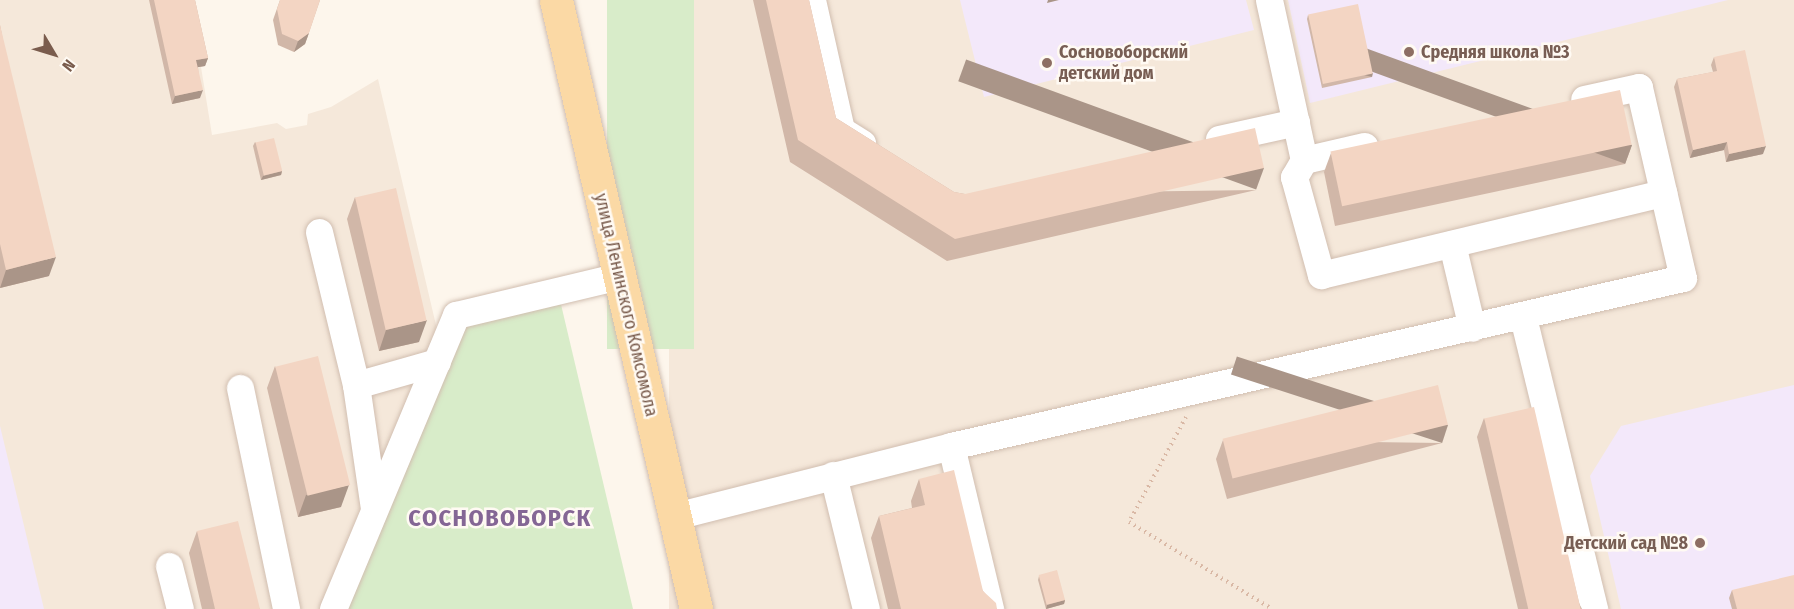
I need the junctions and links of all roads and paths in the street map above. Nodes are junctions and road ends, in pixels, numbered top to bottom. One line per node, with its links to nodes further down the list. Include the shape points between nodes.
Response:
1 (556, 0): 13 (main road, улица Ленинского Комсомола)
2 (812, 0): 8 (lane, via 841,130)
3 (1269, 0): 5 (lane)
4 (1558, 104): 10 (lane, via 1639,87)
5 (1296, 122): 7 (lane); 9 (lane)
6 (1384, 142): 9 (lane)
7 (1194, 145)
8 (888, 159)
9 (1304, 160): 12 (lane, via 1294,177 1321,275)
10 (1664, 193): 12 (lane); 14 (lane, via 1683,278)
11 (319, 232): 17 (lane)
12 (1452, 244): 15 (lane)
13 (620, 276): 16 (lane, via 456,315); 23 (main road, улица Ленинского Комсомола)
14 (1523, 317): 15 (lane); 32 (lane)
15 (1472, 328): 19 (lane)
16 (437, 362): 17 (lane); 22 (lane)
17 (356, 385): 22 (lane)
18 (240, 388): 26 (lane)
19 (1201, 390): 20 (lane); 31 (path, via 1129,522)
20 (951, 446): 21 (lane); 30 (lane)
21 (833, 475): 23 (lane); 29 (lane)
22 (374, 508): 27 (lane)
23 (675, 516): 28 (main road, улица Ленинского Комсомола)
24 (169, 566): 25 (lane)
25 (180, 609)
26 (286, 609)
27 (333, 609)
28 (696, 609)
29 (866, 609)
30 (990, 609)
31 (1272, 609)
32 (1594, 609)

